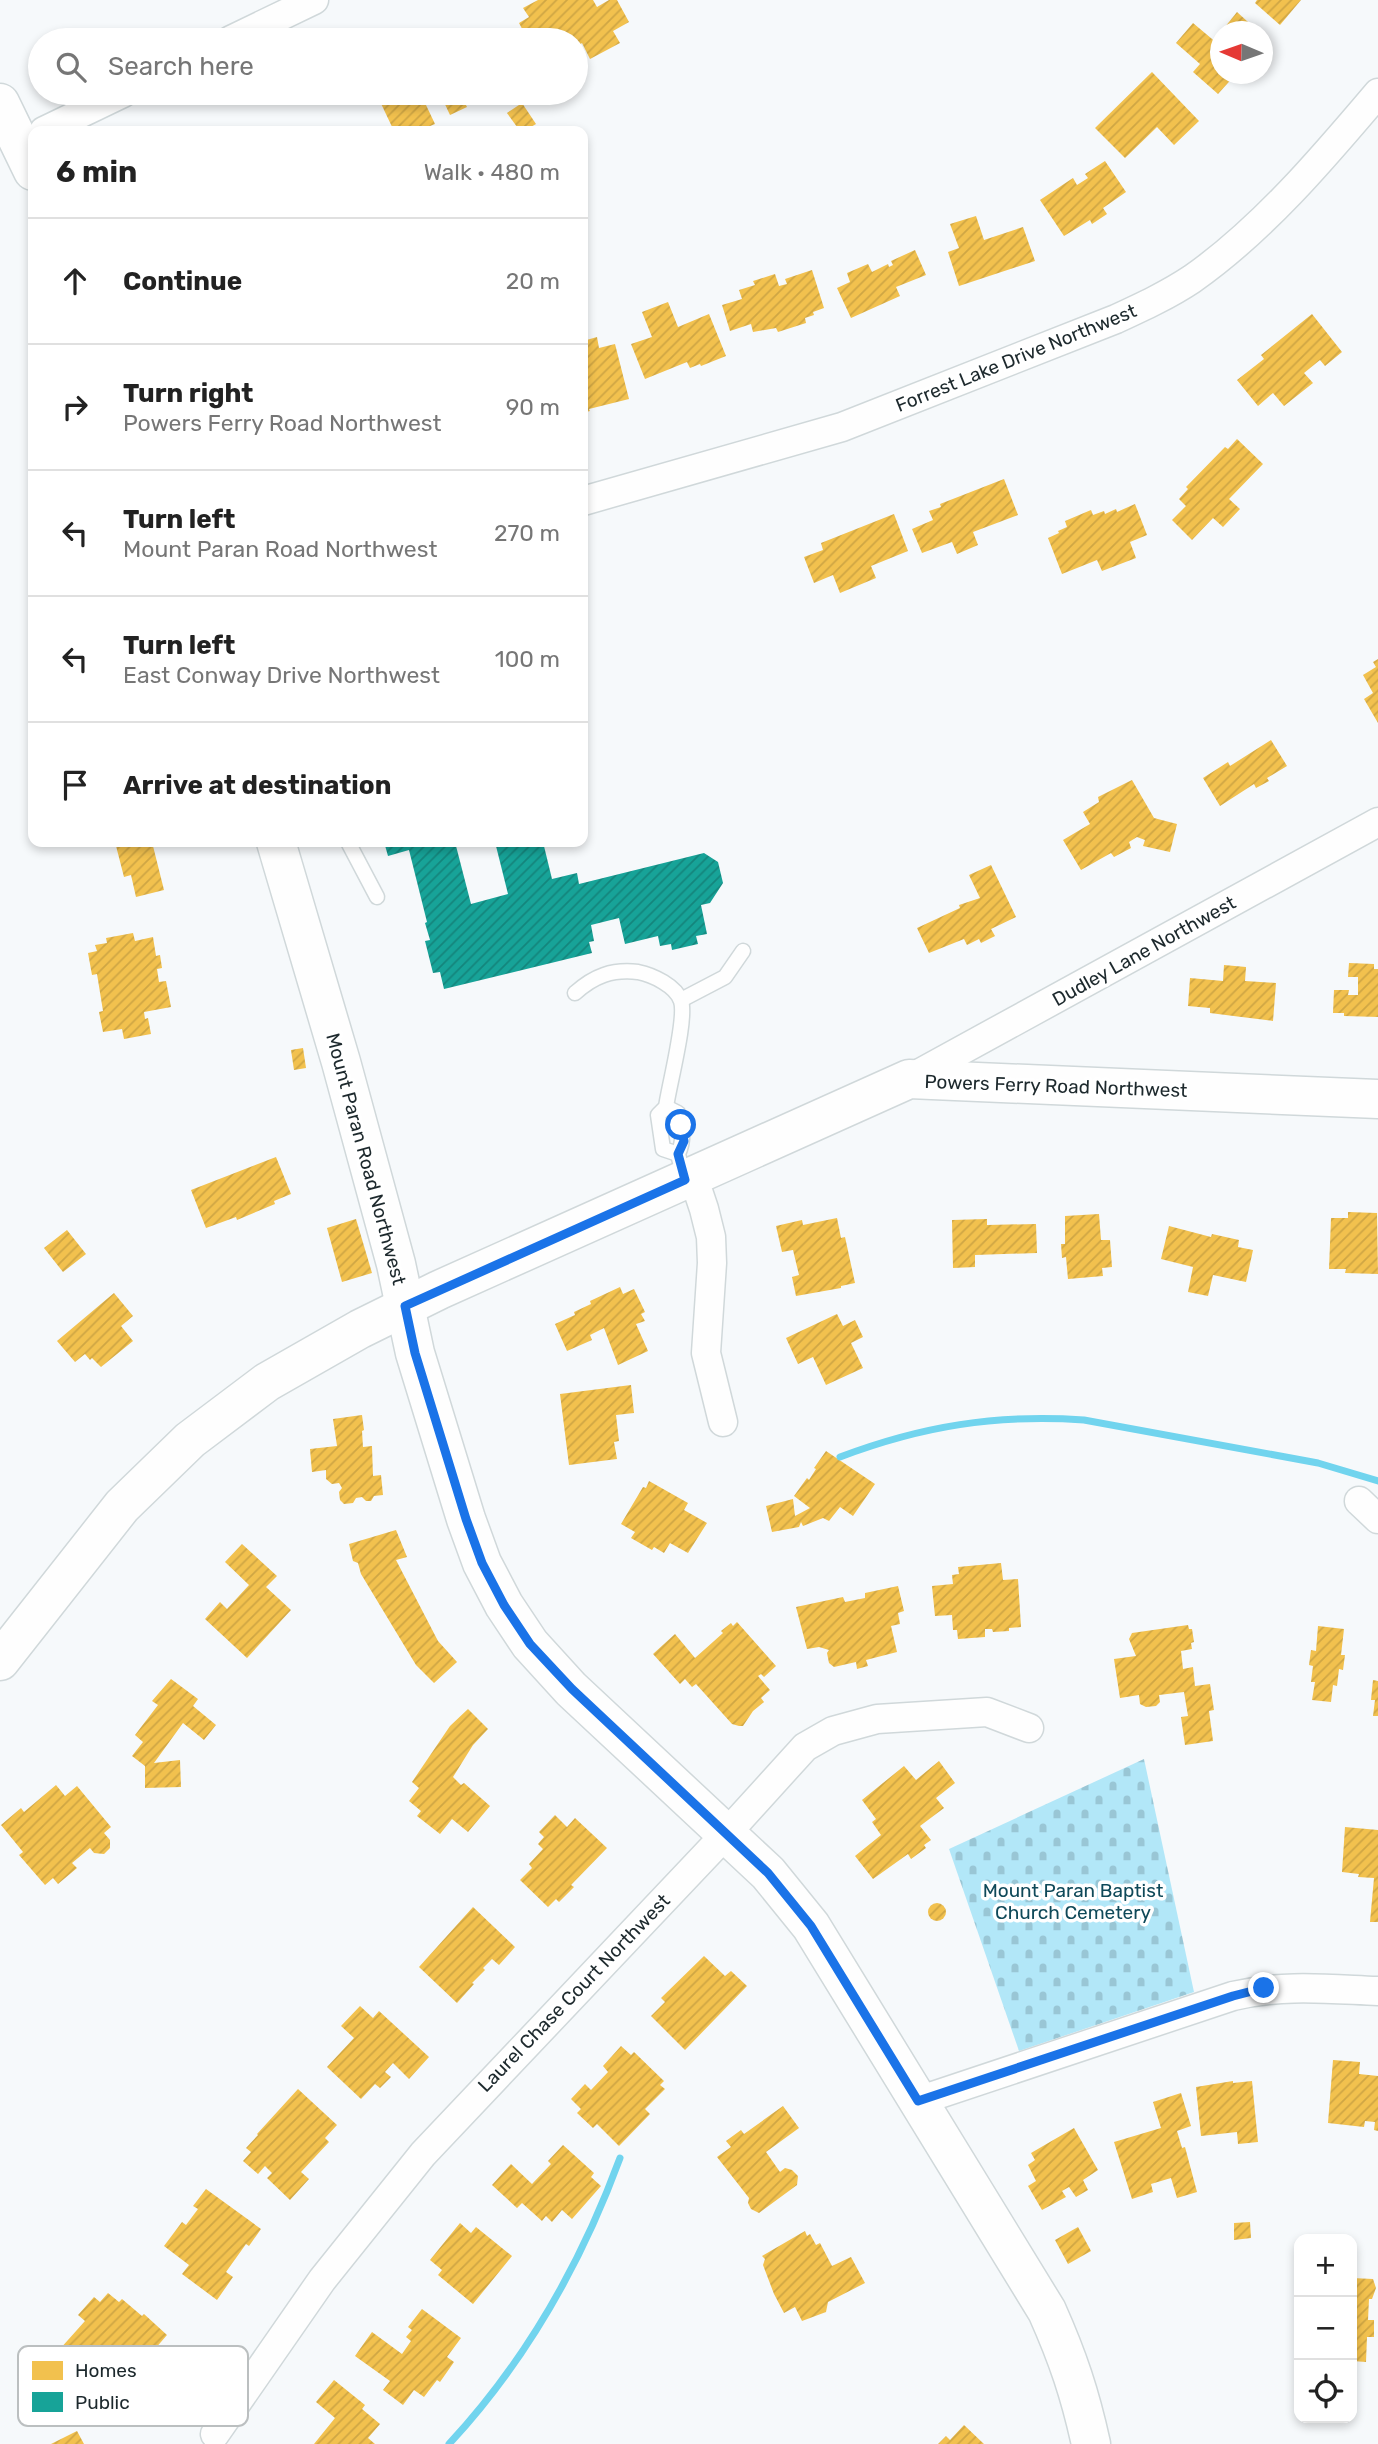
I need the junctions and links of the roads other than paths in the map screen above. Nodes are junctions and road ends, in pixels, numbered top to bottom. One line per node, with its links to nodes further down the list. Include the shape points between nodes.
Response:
1 (314, 0): 2 (street)
2 (256, 28)
3 (1378, 93): 8 (street, Forrest Lake Drive Northwest, via 1312,170 1225,253 1155,301 842,427)
4 (0, 103): 7 (main road)
5 (102, 105): 6 (street)
6 (66, 126)
7 (28, 139)
8 (588, 500)
9 (1378, 822): 16 (street, Dudley Lane Northwest)
10 (277, 847): 20 (main road, Mount Paran Road Northwest, via 341,1062)
11 (351, 847): 12 (lane)
12 (377, 897)
13 (743, 951): 15 (lane, via 725,977)
14 (575, 993): 15 (lane, via 607,972 623,971 662,981)
15 (681, 1000): 18 (lane, via 683,1021)
16 (909, 1079): 17 (main road, Powers Ferry Road Northwest); 19 (main road, Powers Ferry Road Northwest)
17 (1378, 1099)
18 (666, 1107): 19 (lane, via 678,1113); 19 (lane, via 657,1115 663,1149)
19 (685, 1170): 20 (main road, Powers Ferry Road Northwest); 21 (street, via 705,1209 710,1237 706,1353)
20 (405, 1306): 22 (main road, Powers Ferry Road Northwest, via 267,1382 190,1440 122,1506); 24 (main road, Mount Paran Road Northwest, via 466,1519 504,1605 530,1644 572,1689)
21 (723, 1423)
22 (0, 1661)
23 (1029, 1728): 24 (street, Laurel Chase Court Northwest, via 986,1712 877,1719 842,1727 805,1747)
24 (726, 1834): 26 (main road, Mount Paran Road Northwest, via 768,1873 811,1926); 27 (street, Laurel Chase Court Northwest, via 423,2154 322,2280)
25 (1378, 1992): 26 (street, via 1264,1988)
26 (918, 2101): 30 (main road, Mount Paran Road Northwest, via 1047,2311 1068,2357)
27 (248, 2387)
28 (221, 2426): 29 (street, Laurel Chase Court Northwest)
29 (215, 2434)
30 (1091, 2444)

